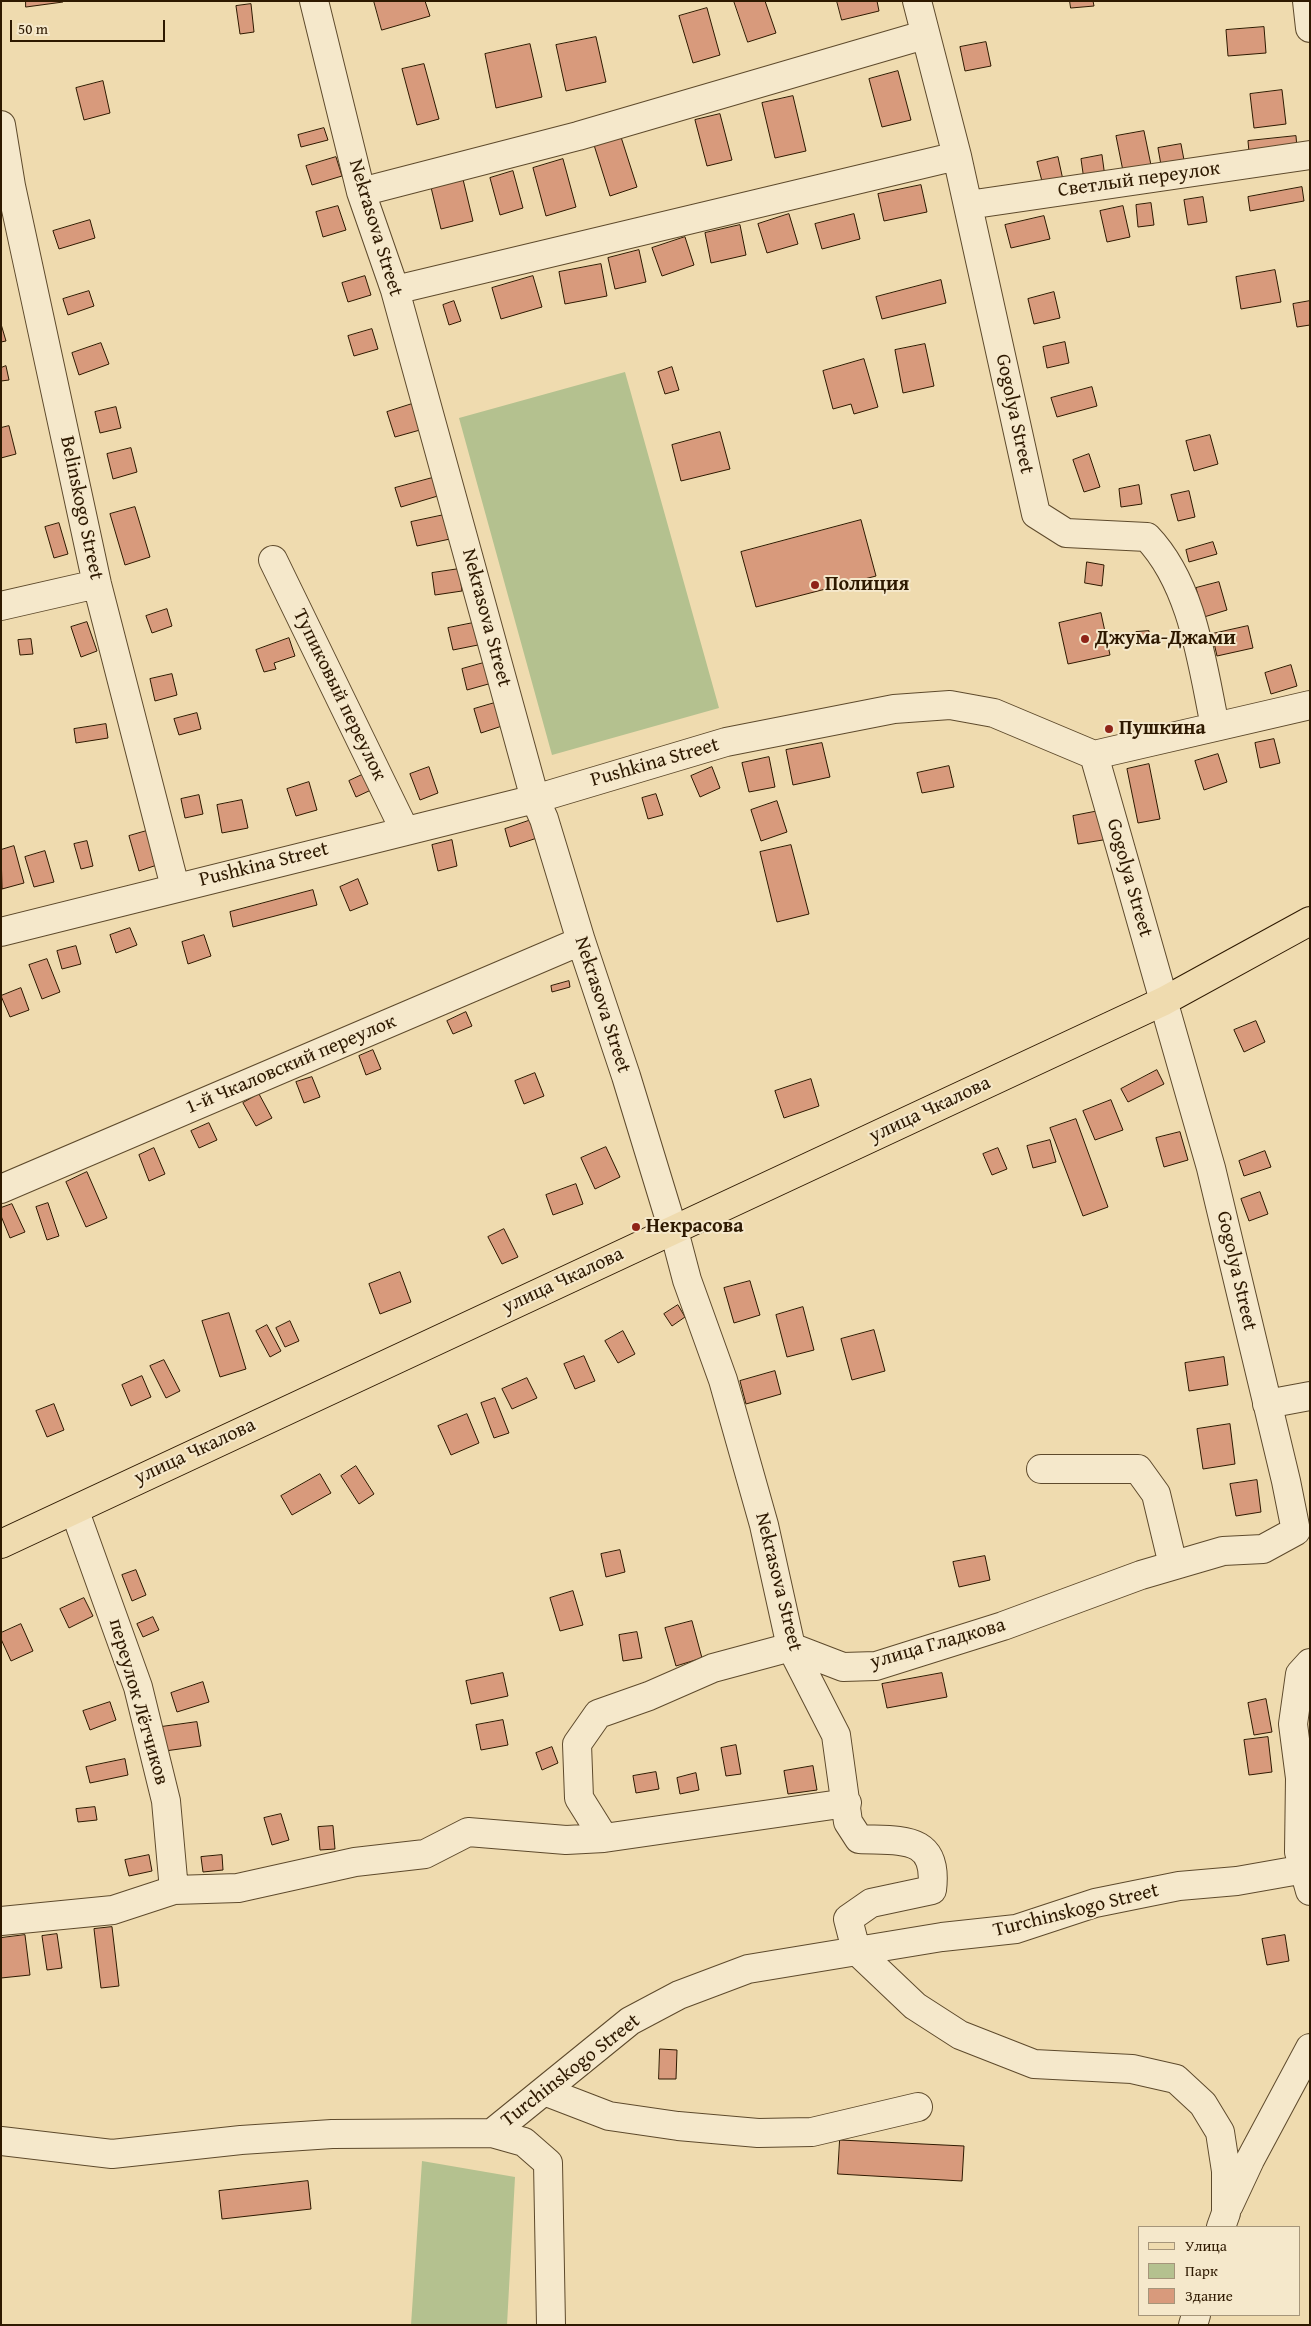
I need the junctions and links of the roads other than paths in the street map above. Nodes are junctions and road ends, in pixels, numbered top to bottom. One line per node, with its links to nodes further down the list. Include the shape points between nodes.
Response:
1 (314, 1): 10 (street, Nekrasova Street)
2 (916, 1): 5 (street, Gogolya Street)
3 (1307, 1): 4 (street)
4 (1310, 28)
5 (924, 35): 8 (street, Gogolya Street); 10 (street, via 578,136)
6 (1, 124): 9 (street, Belinskogo Street)
7 (1310, 155): 11 (street, Светлый переулок)
8 (957, 156): 11 (street, Gogolya Street); 12 (street)
9 (6, 187): 14 (street, Belinskogo Street)
10 (362, 192): 12 (street, Nekrasova Street)
11 (968, 205): 17 (street, Gogolya Street, via 1036,514 1066,533 1147,538 1160,551 1178,581 1199,650)
12 (395, 290): 19 (street, Nekrasova Street)
13 (273, 560): 20 (street, Тупиковый переулок)
14 (97, 584): 15 (street); 21 (street, Belinskogo Street)
15 (1, 606)
16 (1310, 706): 17 (street)
17 (1215, 726): 18 (street)
18 (1094, 755): 19 (street, Pushkina Street, via 994,713 950,705 894,709 726,742); 26 (street, Gogolya Street)
19 (536, 799): 20 (street, Pushkina Street); 25 (street, Nekrasova Street)
20 (406, 830): 21 (street, Pushkina Street)
21 (175, 887): 23 (street, Pushkina Street)
22 (1310, 921): 26 (main road, улица Чкалова)
23 (1, 932)
24 (1310, 935): 26 (main road, улица Чкалова)
25 (580, 941): 27 (street, 1-й Чкаловский переулок); 28 (street, Nekrasova Street)
26 (1166, 1008): 28 (main road, улица Чкалова); 30 (street, Gogolya Street, via 1211,1168)
27 (1, 1189)
28 (675, 1236): 32 (main road, улица Чкалова); 37 (street, Nekrasova Street, via 687,1280 723,1380 759,1507)
29 (1310, 1396): 30 (street)
30 (1267, 1404): 33 (street, Gogolya Street)
31 (1041, 1469): 36 (street, via 1138,1469 1156,1494)
32 (76, 1514): 34 (main road, улица Чкалова); 35 (main road, улица Чкалова); 43 (street, переулок Лётчиков, via 138,1687 166,1800)
33 (1296, 1531): 36 (street, улица Гладкова, via 1263,1549 1223,1551)
34 (1, 1544)
35 (1, 1558)
36 (1173, 1565): 37 (street, улица Гладкова, via 1003,1626 876,1666 843,1667)
37 (791, 1647): 40 (street, Nekrasova Street, via 836,1735); 41 (street, via 713,1668 598,1714 577,1744 579,1798)
38 (1305, 1668): 39 (street, via 1293,1724)
39 (1305, 1782): 42 (street)
40 (847, 1803): 41 (street); 45 (street, Nekrasova Street, via 848,1822 859,1839 911,1842 928,1854 934,1873 932,1890 871,1903 848,1919)
41 (604, 1838): 43 (street, via 566,1840 468,1832 425,1854 356,1862 238,1888)
42 (1306, 1864): 45 (street, Turchinskogo Street, via 1237,1881 1179,1886 1104,1901 1016,1929)
43 (174, 1890): 44 (street, via 113,1910)
44 (1, 1921)
45 (856, 1950): 47 (street, Turchinskogo Street, via 748,1969 679,1995 630,2021); 51 (street, via 915,2006 970,2038 1034,2064 1132,2069 1176,2079 1204,2104 1220,2132 1226,2171)
46 (1310, 2048): 51 (street, via 1250,2160)
47 (544, 2092): 48 (street, via 609,2116 758,2133 812,2132); 49 (street, Turchinskogo Street)
48 (918, 2107)
49 (492, 2134): 50 (street, Turchinskogo Street, via 332,2134 112,2154); 52 (street, via 524,2142 548,2163)
50 (1, 2141)
51 (1223, 2220)
52 (550, 2325)

